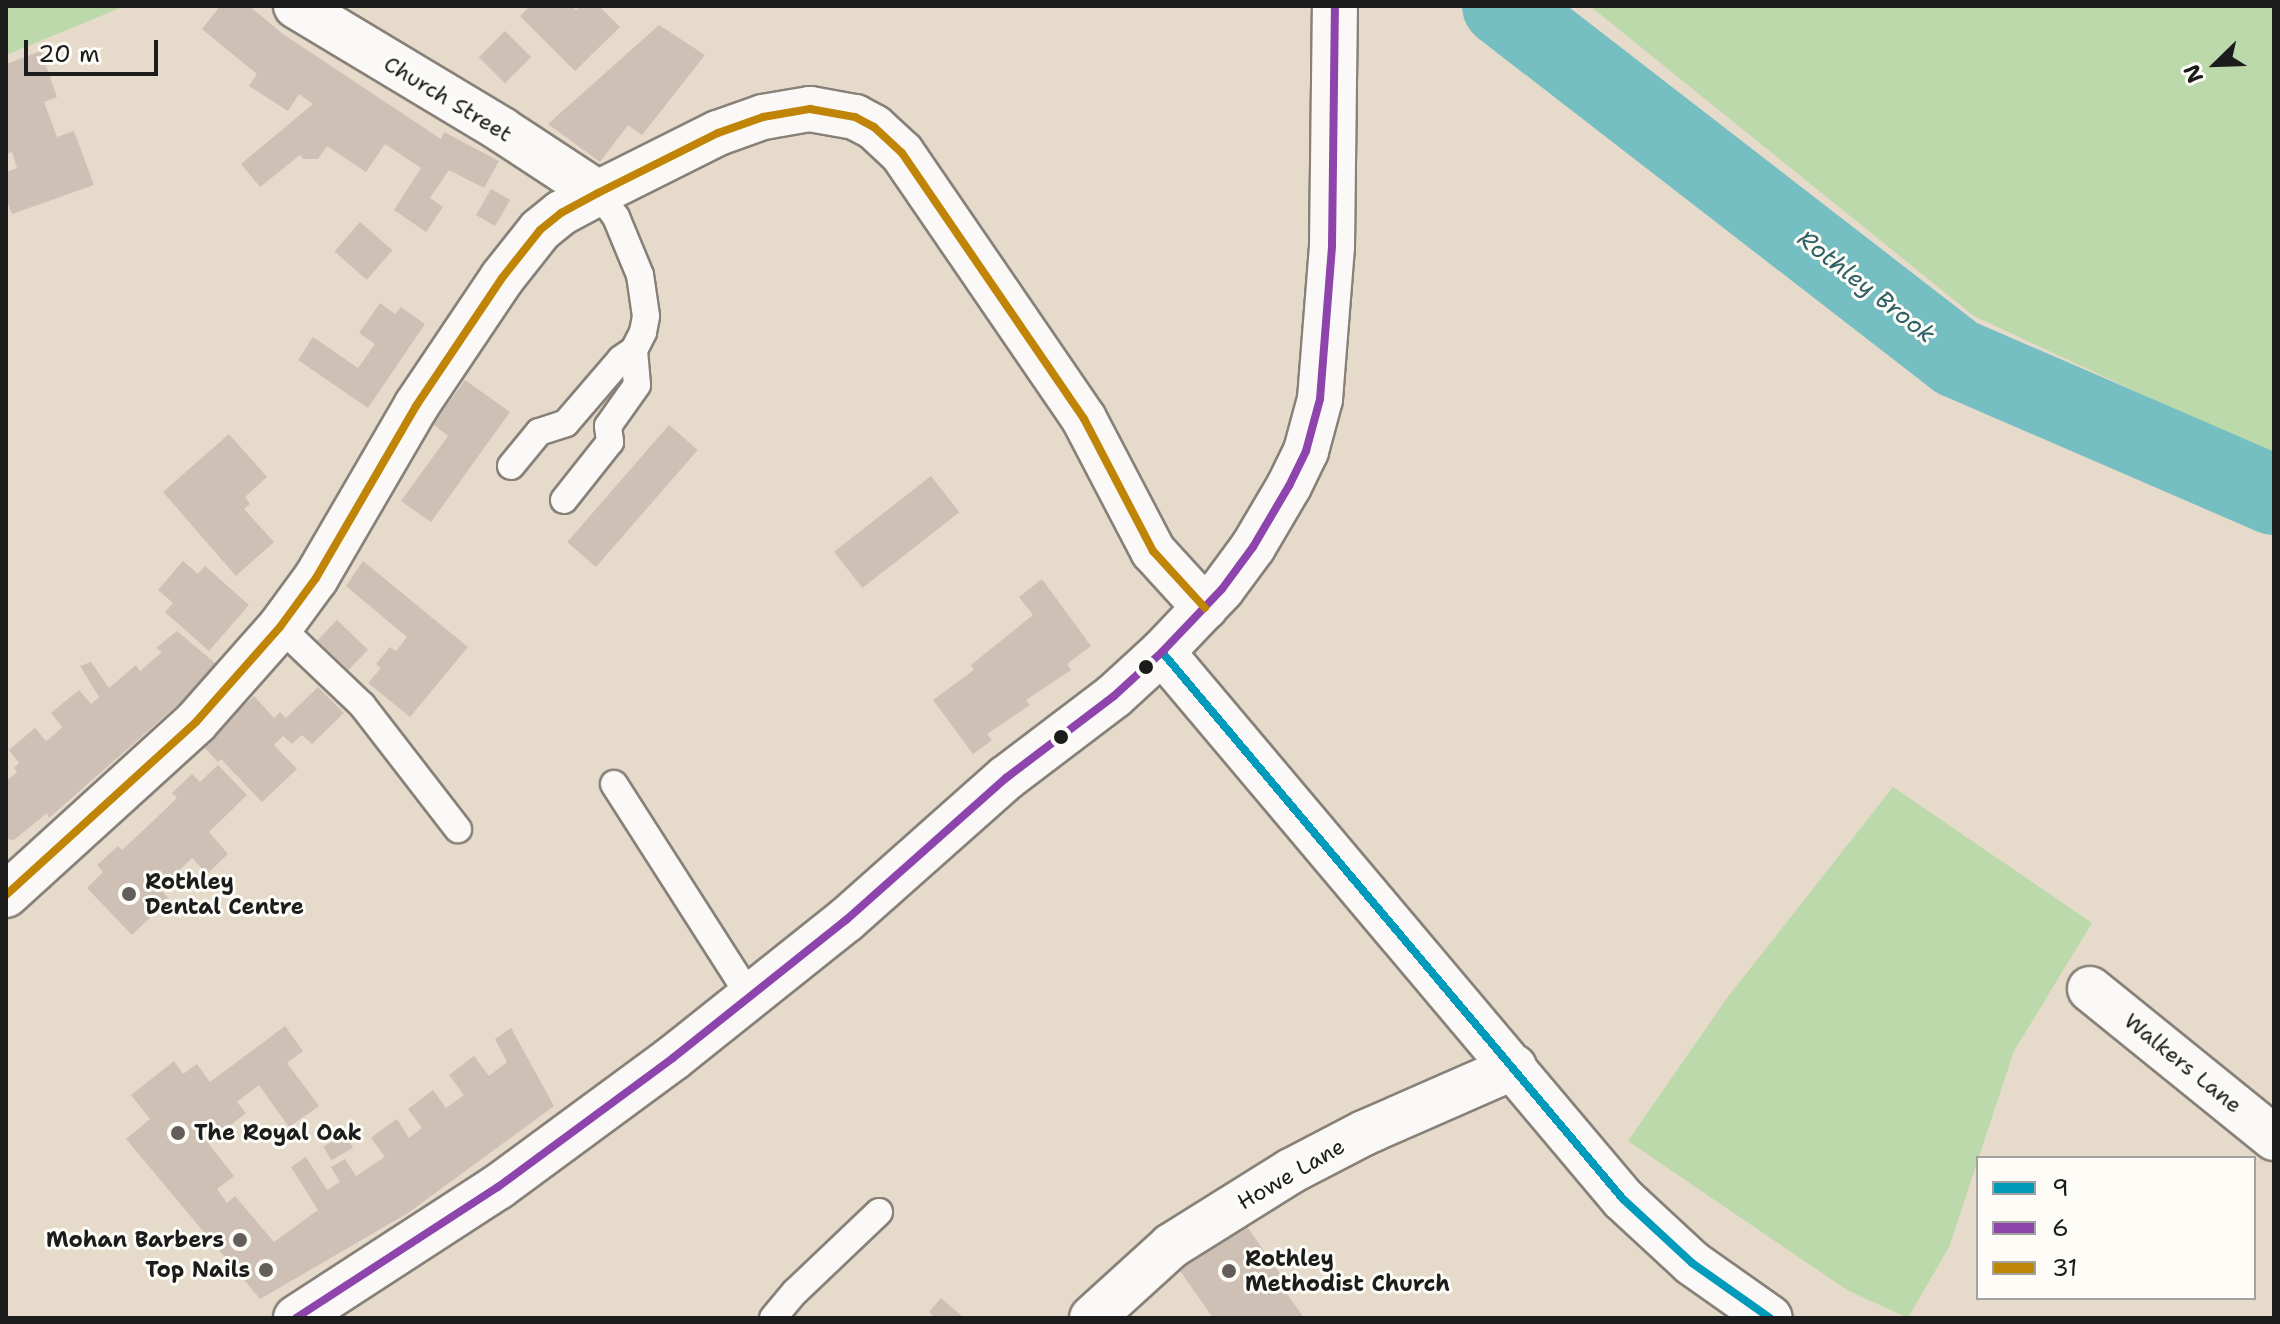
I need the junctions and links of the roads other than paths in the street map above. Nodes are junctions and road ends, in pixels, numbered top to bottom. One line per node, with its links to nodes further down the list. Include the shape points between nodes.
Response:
1 (296, 6): 3 (street, Church Street)
2 (1335, 6): 7 (street, via 1332,246 1320,399 1306,451 1289,486 1253,547)
3 (598, 193): 4 (lane, via 616,217 640,275 646,316); 7 (street, via 718,133 763,117 810,109 855,117 874,127 924,182 1084,419 1153,551); 8 (street, via 561,213 519,254 416,406 316,578)
4 (634, 350): 5 (lane, via 566,423 539,432); 6 (lane, via 637,385 608,426 610,442)
5 (511, 466)
6 (564, 500)
7 (1205, 608): 9 (street)
8 (280, 627): 11 (lane, via 362,705); 12 (street, via 196,722)
9 (1162, 652): 14 (street); 15 (street)
10 (614, 784): 14 (lane)
11 (458, 829)
12 (6, 895)
13 (2090, 989): 16 (street, Walkers Lane)
14 (750, 997): 18 (street, via 498,1187)
15 (1514, 1067): 20 (street, Howe Lane, via 1291,1171 1171,1246); 21 (street, via 1659,1235)
16 (2274, 1138)
17 (879, 1212): 19 (lane)
18 (296, 1318)
19 (773, 1318)
20 (1092, 1318)
21 (1770, 1318)

